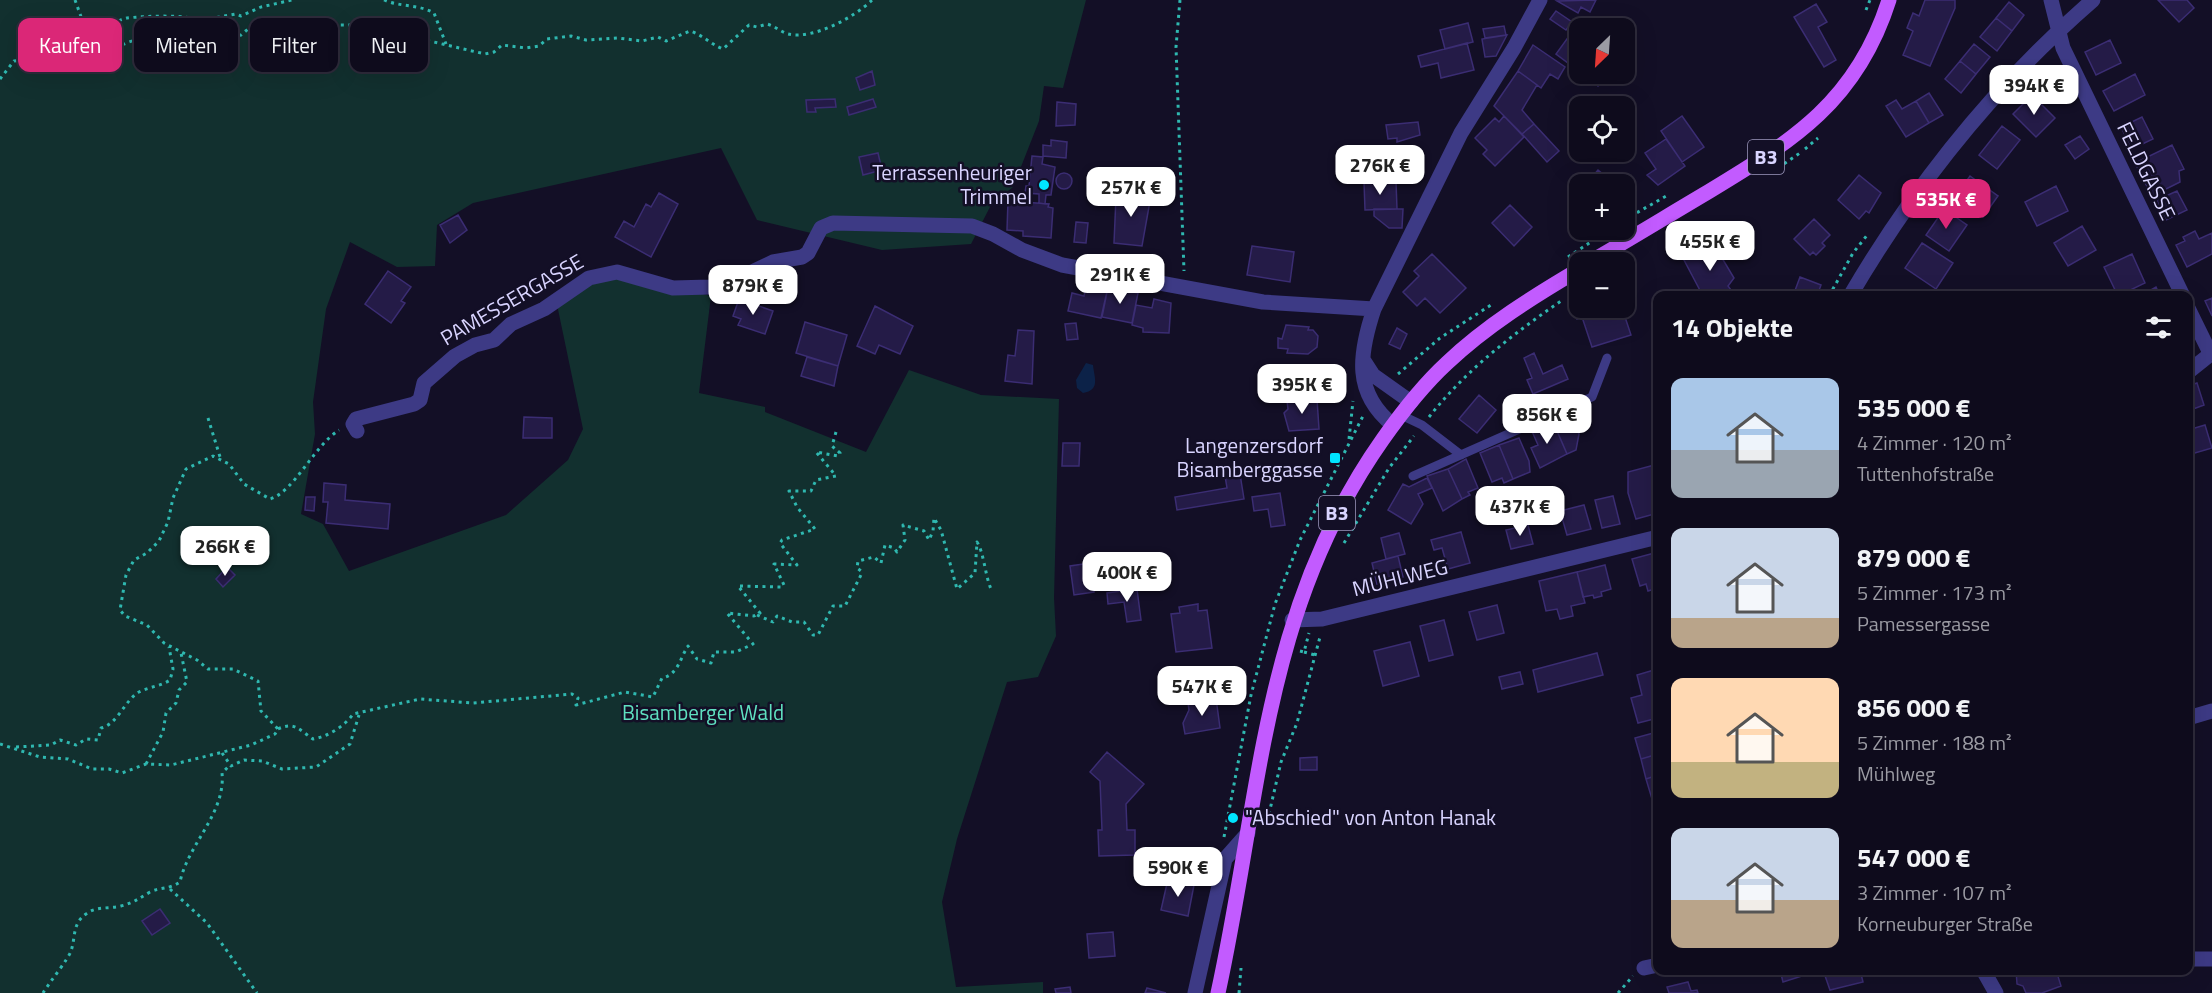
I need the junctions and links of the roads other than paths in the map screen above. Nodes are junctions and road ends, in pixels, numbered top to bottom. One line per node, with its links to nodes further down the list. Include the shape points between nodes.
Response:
1 (1540, 0): 10 (street, via 1461,133)
2 (1889, 0): 6 (main road, B3, via 1858,67 1810,124 1762,159)
3 (2051, 0): 5 (street, FELDGASSE)
4 (2093, 0): 5 (street)
5 (2058, 31): 8 (street, via 2021,67 1933,171); 9 (street, FELDGASSE)
6 (1607, 252)
7 (1569, 276): 16 (main road, B3, via 1466,345)
8 (1853, 291)
9 (2181, 291)
10 (1374, 309): 14 (street); 18 (street, PAMESSERGASSE, via 1274,303 1052,262 972,226 833,223 821,228 802,257 773,262 731,282 710,287 673,288 617,272 589,278 544,309 511,324 494,340 454,357 424,384 420,400 414,404 356,419)
11 (2193, 318): 12 (street)
12 (2211, 353): 15 (street)
13 (1607, 358): 19 (lane, via 1592,397)
14 (1364, 361): 16 (street, via 1373,375); 17 (street, via 1362,373 1371,405)
15 (2193, 368)
16 (1411, 402): 17 (main road, B3)
17 (1397, 420): 19 (lane, via 1422,425); 22 (main road, B3, via 1329,528)
18 (355, 427)
19 (1461, 455): 20 (lane)
20 (1413, 476)
21 (1653, 538): 22 (street, MÜHLWEG, via 1322,619)
22 (1292, 620): 25 (main road, B3, via 1269,715)
23 (2212, 711): 24 (street)
24 (2193, 717)
25 (1248, 833): 29 (street, via 1225,859); 30 (main road, B3)
26 (2193, 959): 27 (street)
27 (2212, 959)
28 (1986, 975): 31 (street)
29 (1195, 993)
30 (1218, 993)
31 (1996, 993)

